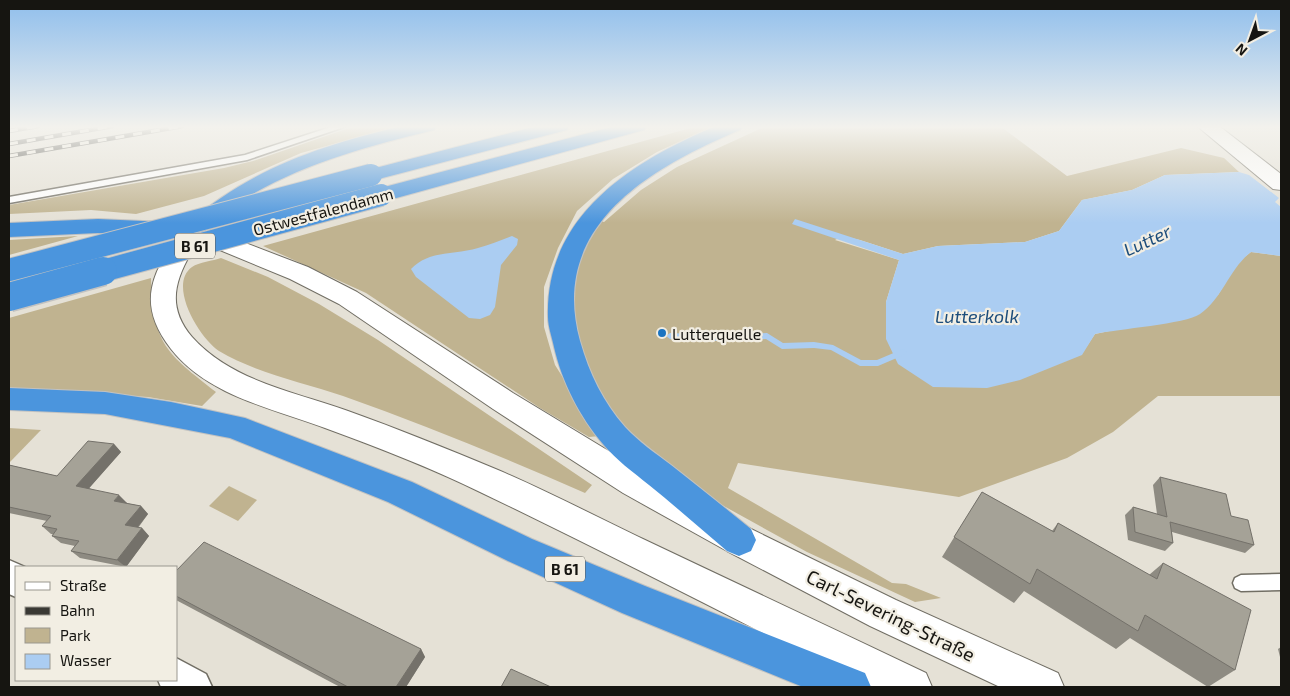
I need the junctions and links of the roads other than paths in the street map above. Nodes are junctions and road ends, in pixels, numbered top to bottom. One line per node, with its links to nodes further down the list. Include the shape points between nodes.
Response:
1 (244, 158): 9 (lane)
2 (314, 158): 11 (highway, via 279,172 236,195)
3 (459, 158): 8 (highway, Ostwestfalendamm / B 61)
4 (493, 158): 8 (highway, Ostwestfalendamm / B 61)
5 (666, 158): 15 (highway, via 615,192 589,219 574,242 563,269 559,303 565,345 584,391 621,443)
6 (1248, 158): 7 (main road)
7 (1281, 184)
8 (376, 185): 12 (highway, Ostwestfalendamm / B 61, bridge); 13 (highway, Ostwestfalendamm / B 61, bridge)
9 (9, 200)
10 (9, 230): 11 (highway, via 98,226)
11 (193, 230): 15 (main road, Carl-Severing-Straße, via 299,273 348,298 503,401 618,472); 21 (main road, via 166,278 162,305 174,335 201,362 255,390 422,452 489,481)
12 (9, 270)
13 (9, 298)
14 (9, 400): 20 (highway, B 61, via 104,403 234,427 400,492 520,550 635,600)
15 (739, 540): 22 (main road, Carl-Severing-Straße, via 883,613)
16 (1281, 582): 17 (lane)
17 (1241, 583)
18 (178, 678): 19 (street)
19 (193, 687)
20 (851, 687)
21 (912, 687)
22 (1044, 687)

